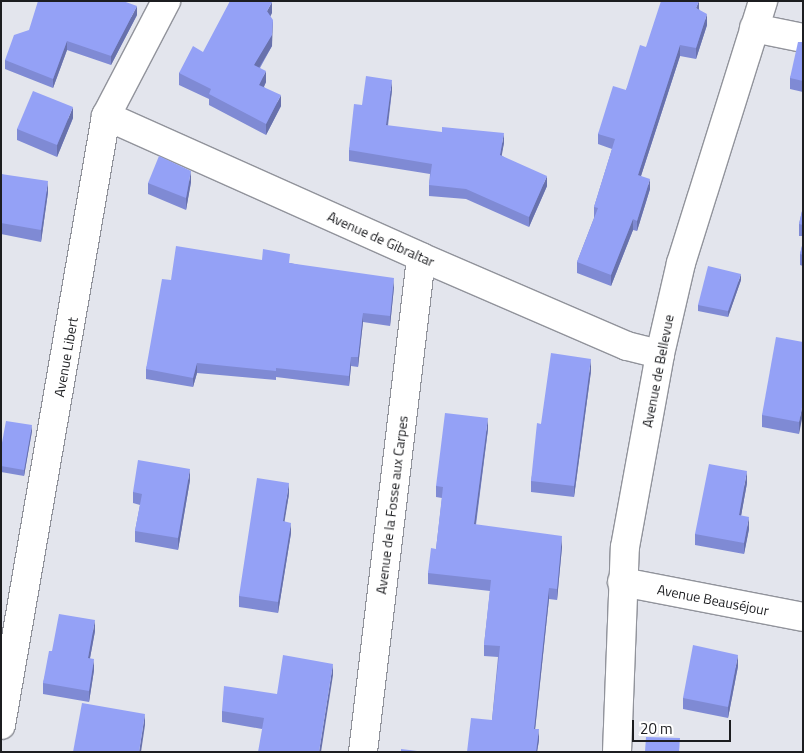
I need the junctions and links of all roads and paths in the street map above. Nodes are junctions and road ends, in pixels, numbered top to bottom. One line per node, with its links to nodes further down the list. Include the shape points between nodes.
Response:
1 (166, 1): 5 (street, Avenue Libert)
2 (762, 1): 3 (street, Avenue de Bellevue)
3 (754, 28): 4 (street); 7 (street, Avenue de Bellevue, via 681,263)
4 (803, 38)
5 (106, 116): 6 (street, Avenue de Gibraltar); 10 (street, Avenue Libert)
6 (421, 257): 7 (street, Avenue de Gibraltar, via 627,346); 11 (street, Avenue de la Fosse aux Carpes)
7 (660, 354): 8 (street, Avenue de Bellevue, via 625,547)
8 (622, 582): 9 (street, Avenue Beauséjour); 12 (street, Avenue de Bellevue)
9 (803, 617)
10 (1, 725)
11 (363, 752)
12 (617, 752)

